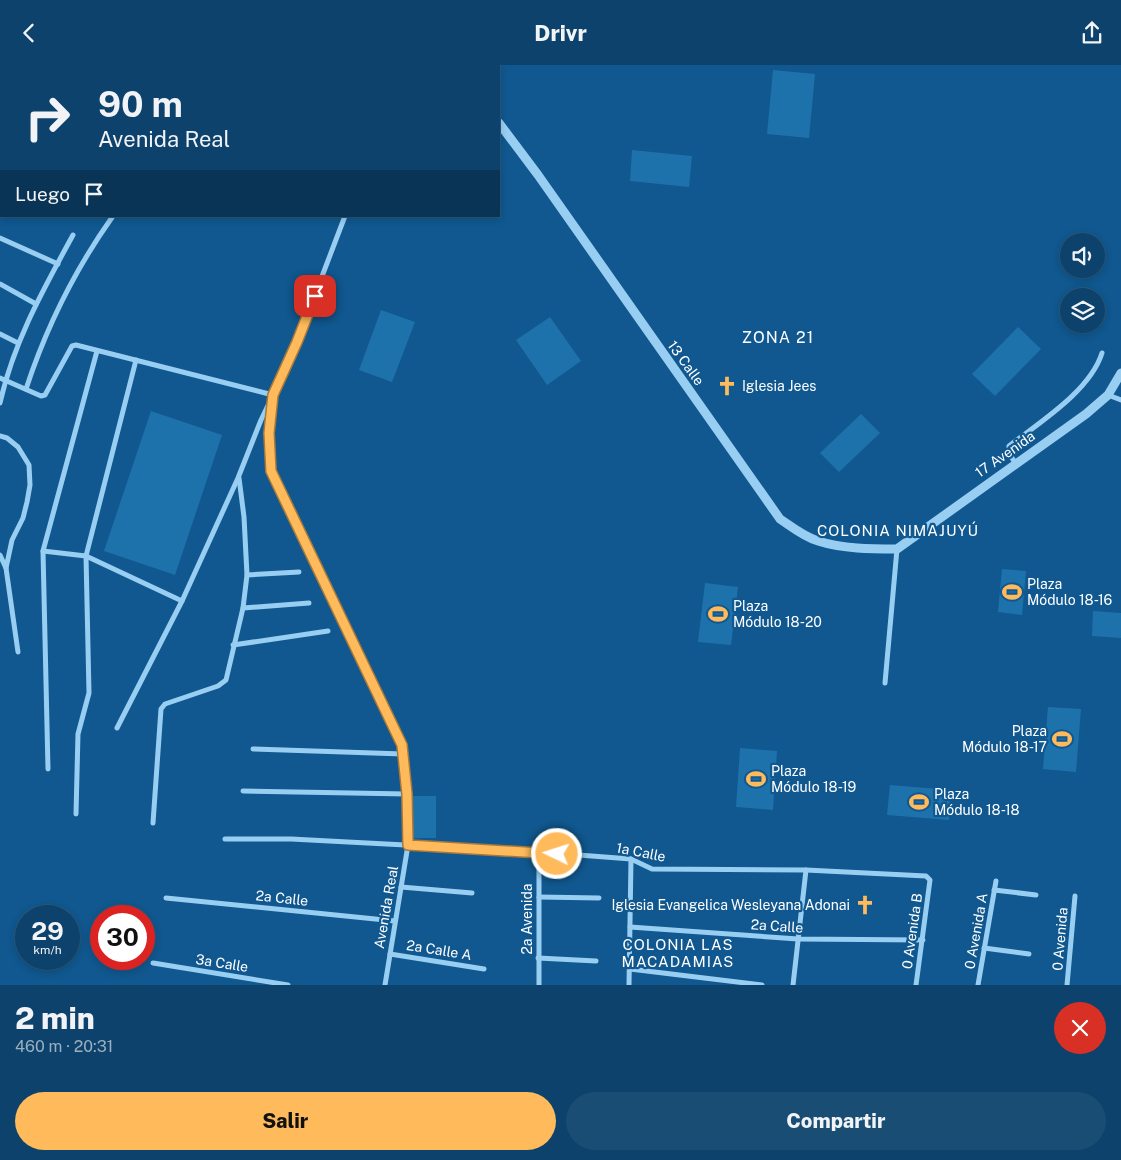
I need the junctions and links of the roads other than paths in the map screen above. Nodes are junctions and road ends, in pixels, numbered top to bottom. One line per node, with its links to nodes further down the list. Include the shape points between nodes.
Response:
1 (500, 124): 25 (street, 13 Calle, via 780,519 816,541)
2 (112, 217): 17 (street, via 63,299)
3 (345, 217): 18 (street, Avenida Real)
4 (73, 235): 6 (street)
5 (0, 238): 6 (street)
6 (58, 264): 8 (street)
7 (0, 283): 8 (street)
8 (36, 304): 10 (street)
9 (0, 334): 10 (street)
10 (18, 343): 16 (street)
11 (97, 351): 13 (street); 17 (street, via 74,345 45,395); 26 (street)
12 (1102, 353): 23 (street, via 1095,369 1066,403 1009,446 1010,456)
13 (136, 360): 18 (street); 28 (street)
14 (1121, 373): 19 (street, 17 Avenida)
15 (0, 377): 16 (street)
16 (6, 380): 17 (street); 21 (street)
17 (26, 389)
18 (273, 395): 24 (street); 41 (street, Avenida Real, via 269,433 271,471 402,745)
19 (1108, 395): 20 (street); 23 (street, 17 Avenida)
20 (1121, 400)
21 (0, 403)
22 (0, 436): 29 (street, via 18,447 29,465 30,485 24,518 12,539)
23 (1016, 463): 25 (street, 17 Avenida)
24 (238, 478): 31 (street); 32 (street)
25 (897, 549): 38 (street)
26 (43, 551): 28 (street); 42 (street)
27 (0, 555): 29 (street)
28 (86, 556): 32 (street); 45 (street, via 89,693 78,734)
29 (6, 568): 37 (street)
30 (299, 571): 31 (street)
31 (247, 575): 34 (street)
32 (182, 601): 39 (street)
33 (309, 603): 34 (street)
34 (243, 608): 36 (street)
35 (328, 631): 36 (street)
36 (233, 645): 46 (street, via 224,683 165,704 161,709)
37 (18, 652)
38 (884, 683)
39 (117, 728)
40 (253, 749): 41 (street)
41 (403, 754): 44 (street, Avenida Real)
42 (48, 769)
43 (242, 791): 44 (street)
44 (407, 794): 48 (street, Avenida Real)
45 (76, 814)
46 (153, 823)
47 (225, 839): 48 (street, 1a Calle)
48 (408, 845): 49 (street, 1a Calle); 54 (street, Avenida Real)
49 (539, 852): 50 (street, 1a Calle); 59 (street, 2a Avenida)
50 (631, 859): 51 (street, 1a Calle, via 652,869); 63 (street)
51 (806, 870): 52 (street, 1a Calle, via 926,876); 64 (street)
52 (930, 880): 65 (street, 0 Avenida B)
53 (996, 881): 55 (street, 0 Avenida A)
54 (401, 887): 56 (street); 62 (street, Avenida Real)
55 (994, 890): 57 (street); 66 (street, 0 Avenida A)
56 (472, 893)
57 (1036, 895)
58 (1075, 896): 82 (street, 0 Avenida)
59 (539, 897): 61 (street); 69 (street, 2a Avenida)
60 (166, 898): 62 (street, 2a Calle)
61 (600, 898)
62 (395, 921): 67 (street, Avenida Real)
63 (630, 927): 64 (street, 2a Calle); 73 (street)
64 (798, 939): 65 (street, 2a Calle); 79 (street)
65 (922, 940): 80 (street, 0 Avenida B)
66 (984, 948): 68 (street); 81 (street, 0 Avenida A)
67 (390, 954): 72 (street, 2a Calle A); 75 (street, Avenida Real)
68 (1029, 954)
69 (538, 958): 70 (street); 76 (street, 2a Avenida)
70 (596, 961)
71 (155, 963): 74 (street, 3a Calle)
72 (484, 969)
73 (630, 969): 77 (street); 78 (street)
74 (288, 985)
75 (384, 985)
76 (539, 985)
77 (629, 985)
78 (762, 985)
79 (793, 985)
80 (916, 985)
81 (978, 985)
82 (1066, 985)

